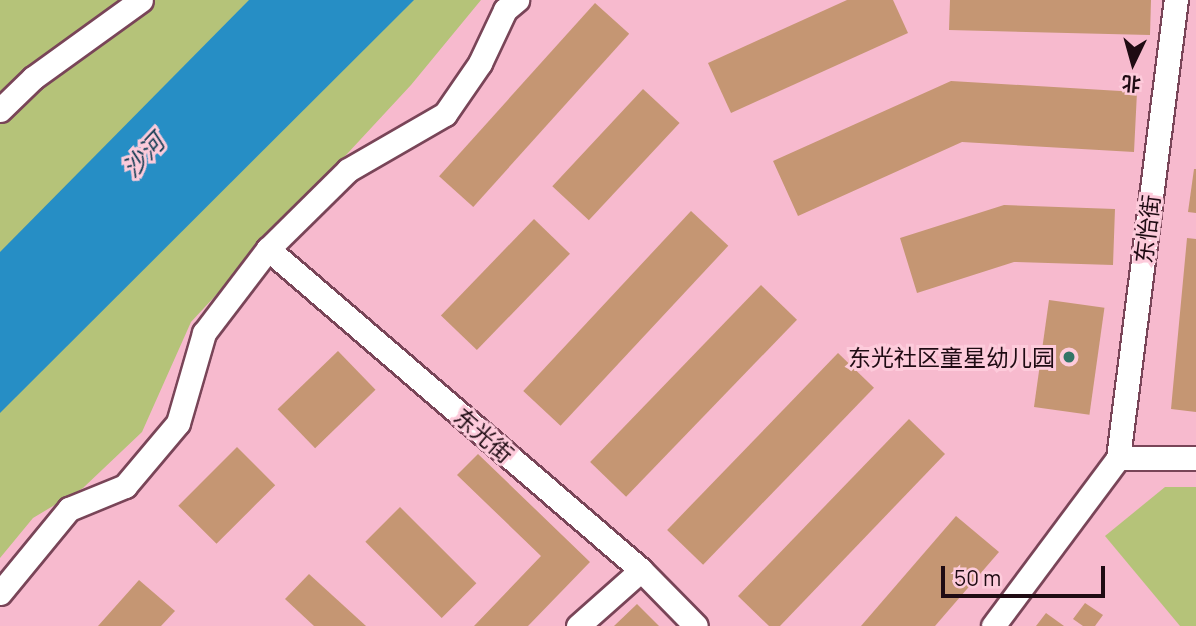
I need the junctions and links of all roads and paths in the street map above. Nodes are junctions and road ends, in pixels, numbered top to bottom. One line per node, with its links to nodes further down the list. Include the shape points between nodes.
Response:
1 (141, 0): 4 (street, via 33,79)
2 (517, 0): 5 (street, via 505,10 480,63 446,114 348,170)
3 (1176, 0): 6 (street, 东怡街)
4 (0, 110)
5 (268, 248): 8 (street, 东光街); 9 (street, via 204,333 178,423 125,486 68,509)
6 (1118, 458): 7 (street); 12 (street, 东怡街)
7 (1196, 458)
8 (641, 570): 10 (street); 11 (street, 东光街)
9 (0, 593)
10 (578, 626)
11 (696, 626)
12 (993, 626)

